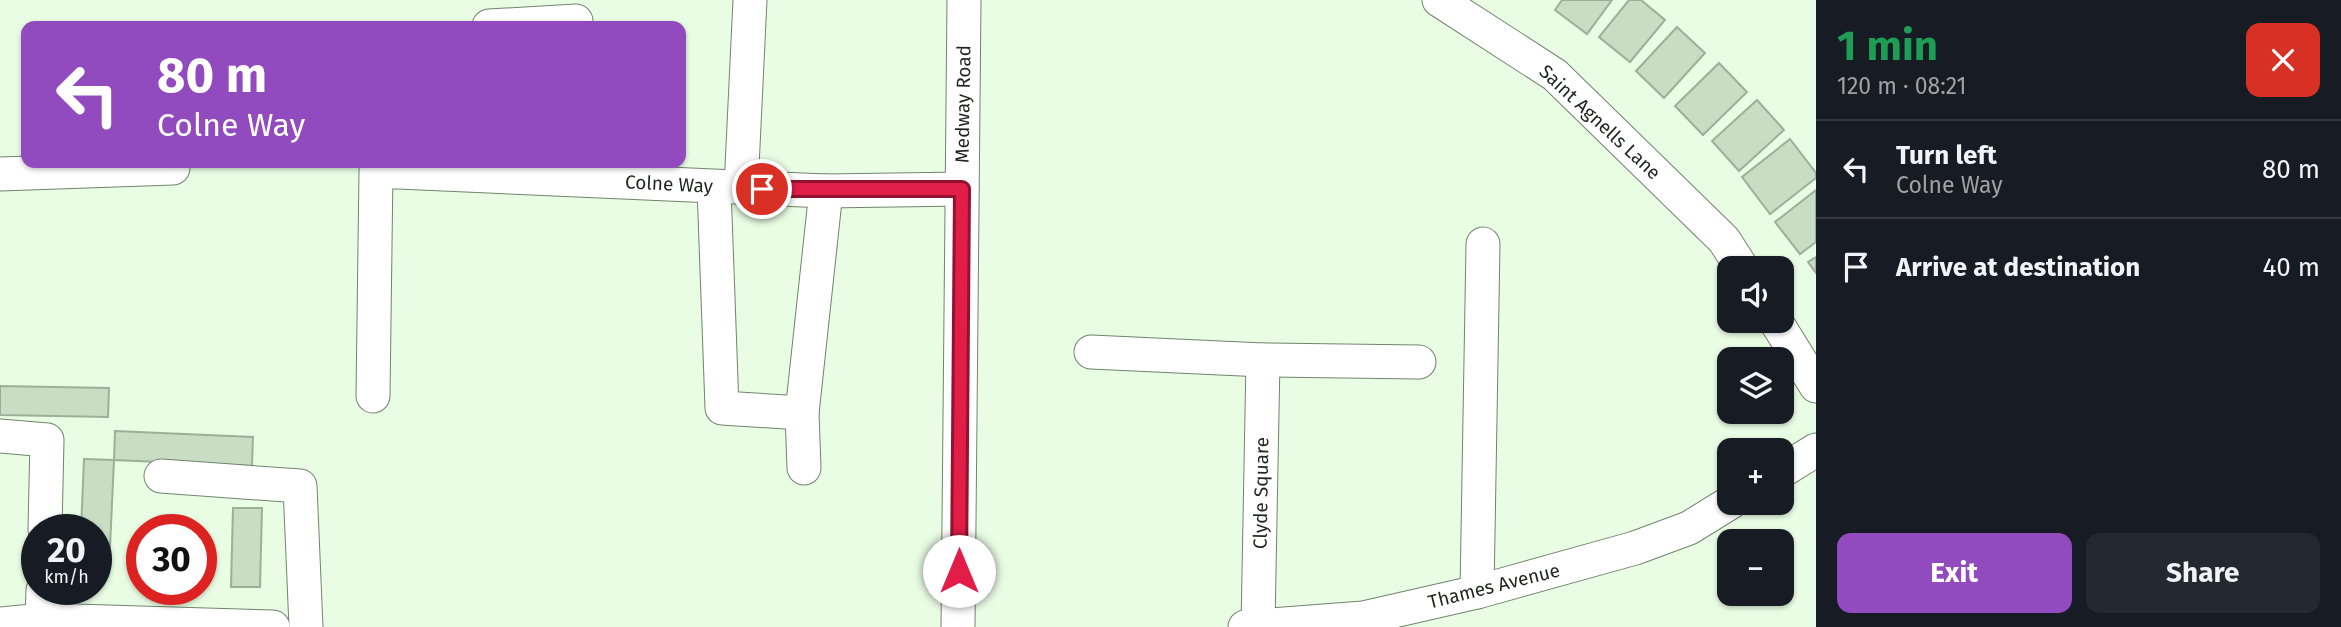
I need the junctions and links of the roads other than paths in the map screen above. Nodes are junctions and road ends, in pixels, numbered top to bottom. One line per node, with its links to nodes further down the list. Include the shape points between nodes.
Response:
1 (750, 0): 7 (street)
2 (964, 0): 8 (street, Medway Road)
3 (1439, 0): 11 (street, Saint Agnells Lane, via 1555,75 1724,240)
4 (173, 169): 6 (street)
5 (570, 171): 7 (street, Colne Way); 17 (street, Colne Way, via 376,171)
6 (0, 174)
7 (727, 187): 9 (street, Colne Way); 18 (street, via 722,408)
8 (962, 189): 9 (street, Colne Way); 32 (street, Medway Road)
9 (826, 191): 18 (street)
10 (1483, 244): 26 (street)
11 (1734, 256)
12 (1783, 333): 16 (street)
13 (1091, 352): 14 (street)
14 (1263, 360): 15 (street); 29 (street, Clyde Square)
15 (1419, 362)
16 (1816, 386)
17 (373, 397)
18 (802, 413): 22 (street)
19 (0, 436): 25 (street, via 47,440)
20 (1816, 450): 21 (street)
21 (1794, 464)
22 (804, 468)
23 (161, 476): 31 (street, via 300,486)
24 (1717, 511): 26 (street, Thames Avenue, via 1689,528 1635,548)
25 (45, 514)
26 (1477, 592): 29 (street, Thames Avenue, via 1363,618)
27 (43, 605): 28 (street); 30 (street)
28 (0, 624)
29 (1258, 626): 33 (street, Thames Avenue)
30 (273, 627)
31 (306, 627)
32 (958, 627)
33 (1245, 627)

